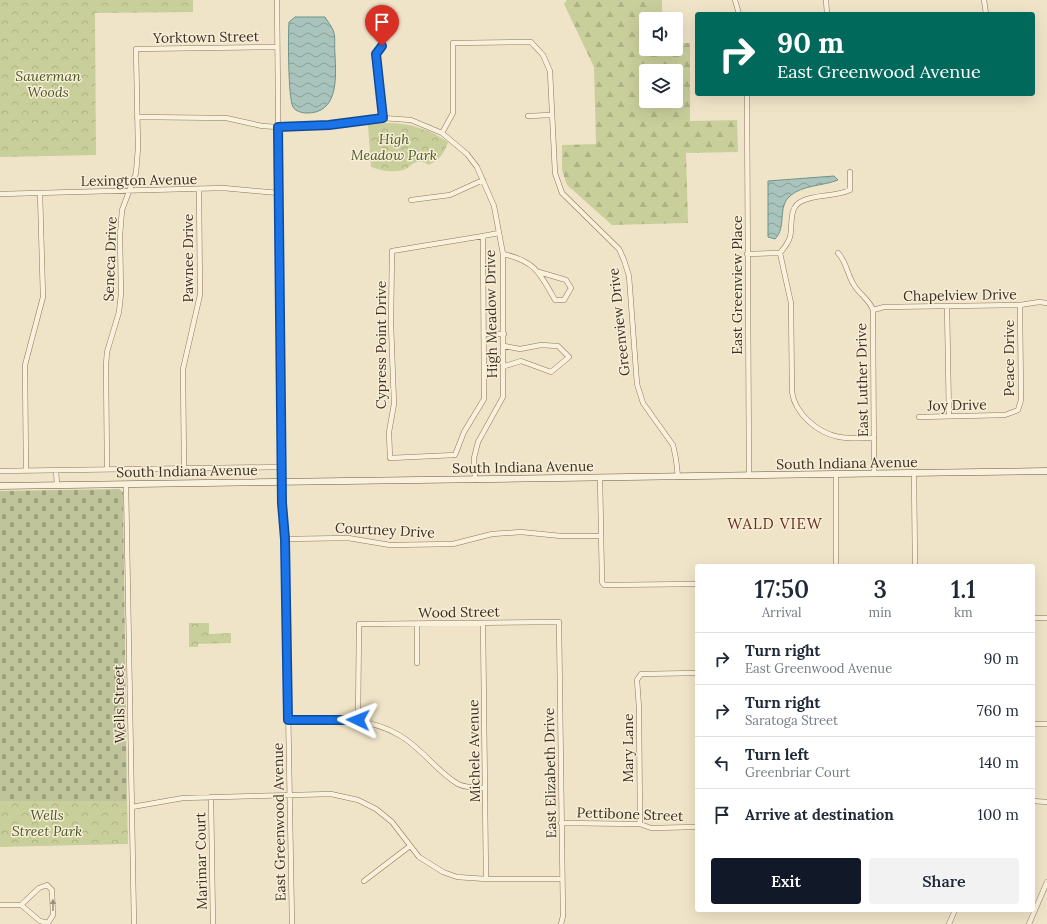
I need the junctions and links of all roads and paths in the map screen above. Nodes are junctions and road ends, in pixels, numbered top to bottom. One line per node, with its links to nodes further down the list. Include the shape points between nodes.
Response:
1 (277, 0): 9 (street, East Greenwood Avenue)
2 (735, 0): 5 (street)
3 (826, 0): 6 (street)
4 (984, 0): 7 (street)
5 (738, 12)
6 (827, 12)
7 (986, 12)
8 (382, 46): 15 (street, via 376,54)
9 (277, 47): 10 (street, Yorktown Street); 16 (street, East Greenwood Avenue)
10 (136, 49): 14 (street, Seneca Drive)
11 (747, 96): 31 (street, East Greenview Place)
12 (551, 115): 13 (street); 17 (street, Greenview Drive, via 550,71 543,55 531,42 454,43 454,113); 56 (street, Greenview Drive, via 555,173 562,193 610,239 624,260 629,276 636,384 643,402 673,445)
13 (528, 116)
14 (137, 117): 16 (street, via 226,118); 21 (street, Seneca Drive, via 136,173)
15 (383, 118): 16 (street, via 329,125); 17 (street, via 411,120)
16 (278, 127): 23 (street, East Greenwood Avenue)
17 (442, 132): 19 (street, High Meadow Drive, via 467,154)
18 (850, 172): 28 (street, via 850,190 804,200 795,206 790,240)
19 (483, 180): 25 (street, via 450,195); 26 (street, High Meadow Drive, via 494,206)
20 (199, 189): 21 (street, Lexington Avenue); 23 (street, Lexington Avenue, via 223,188); 46 (street, Pawnee Drive, via 200,295 183,369)
21 (128, 191): 22 (street, Lexington Avenue); 48 (street, Seneca Drive, via 120,223 119,312 107,352 106,365)
22 (40, 193): 24 (street, Lexington Avenue); 50 (street, via 43,297 25,365)
23 (278, 193): 45 (street, East Greenwood Avenue)
24 (0, 194)
25 (411, 200)
26 (499, 233): 27 (street); 30 (street, High Meadow Drive)
27 (483, 236): 37 (street, Cypress Point Drive); 37 (street, Cypress Point Drive, via 392,251 394,404 389,432 390,458 455,455 464,432 484,399)
28 (780, 253): 31 (street); 44 (street, via 790,295 792,392 796,405 806,418 830,434 846,438)
29 (838, 253): 36 (street, via 847,266 853,284 870,303)
30 (503, 254): 32 (street, via 519,257); 38 (street, High Meadow Drive)
31 (747, 254): 55 (street, East Greenview Place)
32 (540, 272): 32 (street, via 566,280 571,288 564,300 554,300)
33 (1047, 303): 34 (street, Chapelview Drive)
34 (1020, 305): 35 (street, Chapelview Drive); 41 (street, Peace Drive, via 1021,400)
35 (947, 306): 36 (street, Chapelview Drive); 43 (street)
36 (872, 310): 44 (street, East Luther Drive)
37 (485, 334): 38 (street)
38 (504, 334): 39 (street, High Meadow Drive)
39 (504, 346): 40 (street, High Meadow Drive); 40 (street, via 520,349 558,346 569,357 551,372 522,361)
40 (505, 366): 58 (street, High Meadow Drive, via 503,397 478,442 474,458)
41 (1018, 410): 43 (street, Joy Drive, via 1006,415)
42 (919, 416): 43 (street, Joy Drive)
43 (949, 416)
44 (874, 438): 52 (street, East Luther Drive)
45 (282, 467): 46 (street); 59 (street, East Greenwood Avenue)
46 (184, 468): 48 (street)
47 (56, 470): 48 (street); 50 (street); 61 (street)
48 (107, 470)
49 (0, 471): 50 (street)
50 (26, 471)
51 (1047, 471): 53 (main road, South Indiana Avenue)
52 (874, 474): 53 (main road, South Indiana Avenue); 54 (main road, South Indiana Avenue)
53 (914, 474): 66 (street)
54 (836, 475): 55 (main road, South Indiana Avenue); 65 (street)
55 (749, 476): 56 (main road, South Indiana Avenue)
56 (678, 477): 57 (main road, South Indiana Avenue)
57 (600, 478): 58 (main road, South Indiana Avenue); 63 (street)
58 (475, 480): 59 (main road, South Indiana Avenue)
59 (282, 482): 60 (main road, South Indiana Avenue); 64 (street, East Greenwood Avenue)
60 (126, 484): 61 (main road, South Indiana Avenue); 84 (street, Wells Street)
61 (57, 485): 62 (main road, South Indiana Avenue)
62 (0, 486)
63 (601, 536): 64 (street, Courtney Drive, via 521,532 492,534 453,544 390,545 348,538); 67 (street, via 604,585)
64 (285, 539): 75 (street, East Greenwood Avenue)
65 (836, 564)
66 (915, 564)
67 (695, 584)
68 (1035, 618): 69 (street)
69 (1047, 618)
70 (559, 622): 71 (street, Wood Street); 85 (street, East Elizabeth Drive)
71 (483, 623): 72 (street, Wood Street); 79 (street, Michele Avenue)
72 (417, 624): 73 (street); 76 (street, Wood Street, via 359,624)
73 (417, 663)
74 (695, 673): 86 (street, Mary Lane, via 641,674 637,680)
75 (288, 720): 76 (street); 80 (street, East Greenwood Avenue)
76 (358, 720): 79 (street, via 398,734 459,784 471,788)
77 (1035, 724): 78 (street)
78 (1047, 724)
79 (485, 788): 90 (street, Michele Avenue)
80 (290, 796): 81 (street); 88 (street, via 331,794 358,800 376,809 392,822); 100 (street, East Greenwood Avenue)
81 (211, 798): 84 (street, via 183,798); 99 (street, Marimar Court)
82 (1035, 801): 83 (street)
83 (1047, 802)
84 (132, 806): 98 (street, Wells Street)
85 (561, 823): 86 (street, Pettibone Street); 89 (street, East Elizabeth Drive)
86 (640, 824): 87 (street, Pettibone Street, via 651,828)
87 (695, 827)
88 (410, 846): 90 (street, via 419,857 443,872 457,877); 91 (street)
89 (562, 878): 90 (street); 101 (street, East Elizabeth Drive)
90 (486, 879)
91 (364, 881)
92 (1047, 882): 95 (street)
93 (0, 905): 94 (street)
94 (21, 905): 94 (street, one-way to 94, via 40,921 48,923 53,915 52,890 42,886)
95 (1035, 910)
96 (954, 912): 102 (street)
97 (1034, 912): 103 (street)
98 (134, 924)
99 (213, 924)
100 (292, 924)
101 (561, 924)
102 (949, 924)
103 (1029, 924)

